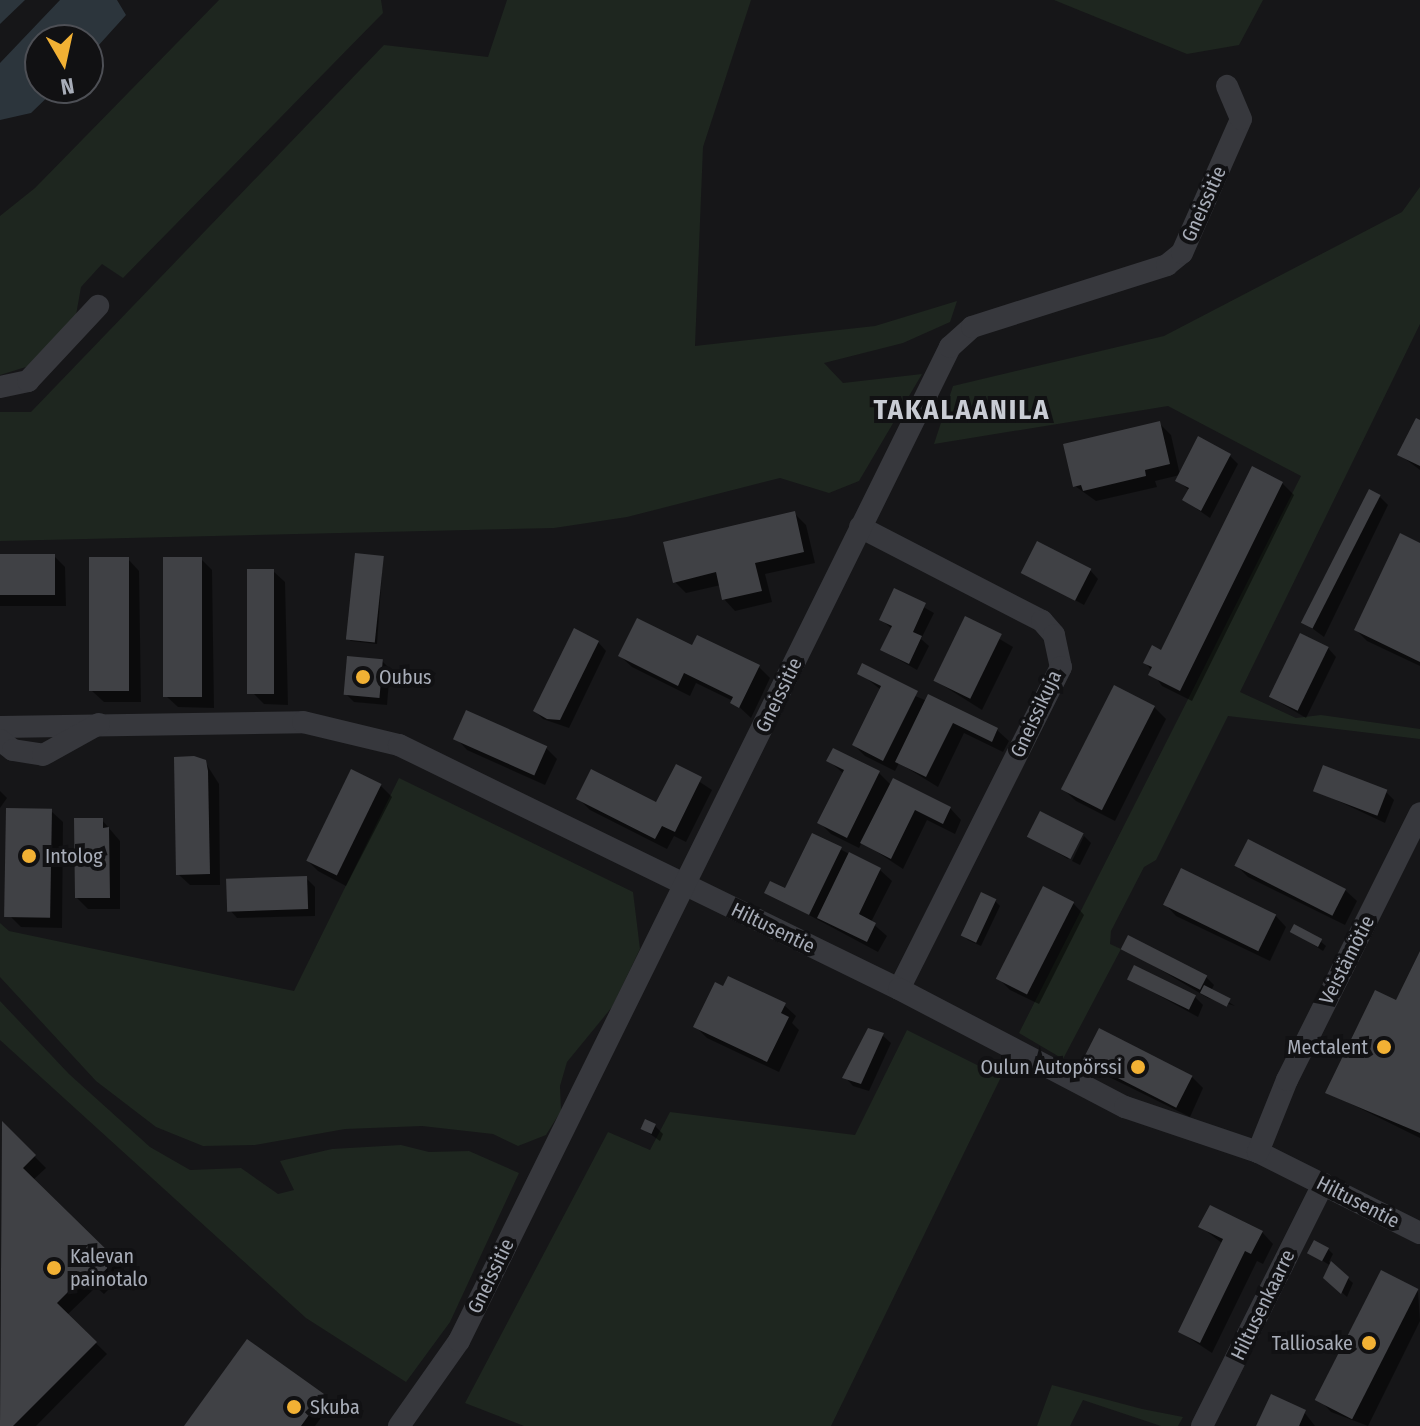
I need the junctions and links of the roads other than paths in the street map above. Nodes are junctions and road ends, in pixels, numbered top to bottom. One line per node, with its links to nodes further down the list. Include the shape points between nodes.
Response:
1 (1227, 86): 4 (street, Gneissitie, via 1241,119 1182,253 1167,265 972,327 950,347)
2 (98, 306): 3 (street, via 28,381)
3 (0, 387)
4 (860, 527): 9 (street, Gneissitie); 10 (street, Gneissikuja, via 1042,621 1054,635 1061,667)
5 (101, 723): 6 (street, Hiltusentie); 7 (street, Hiltusentie, via 43,755 13,750); 9 (street, Hiltusentie, via 335,727 399,745)
6 (0, 727)
7 (0, 740)
8 (1420, 813): 11 (street, Veistämötie, via 1287,1080)
9 (685, 886): 10 (street, Hiltusentie); 14 (street, Gneissitie, via 459,1341)
10 (899, 989): 11 (street, Hiltusentie, via 1125,1107)
11 (1258, 1152): 12 (street, Hiltusentie)
12 (1323, 1184): 13 (street, Hiltusentie); 15 (street, Hiltusenkaarre)
13 (1420, 1233)
14 (399, 1426)
15 (1202, 1426)

